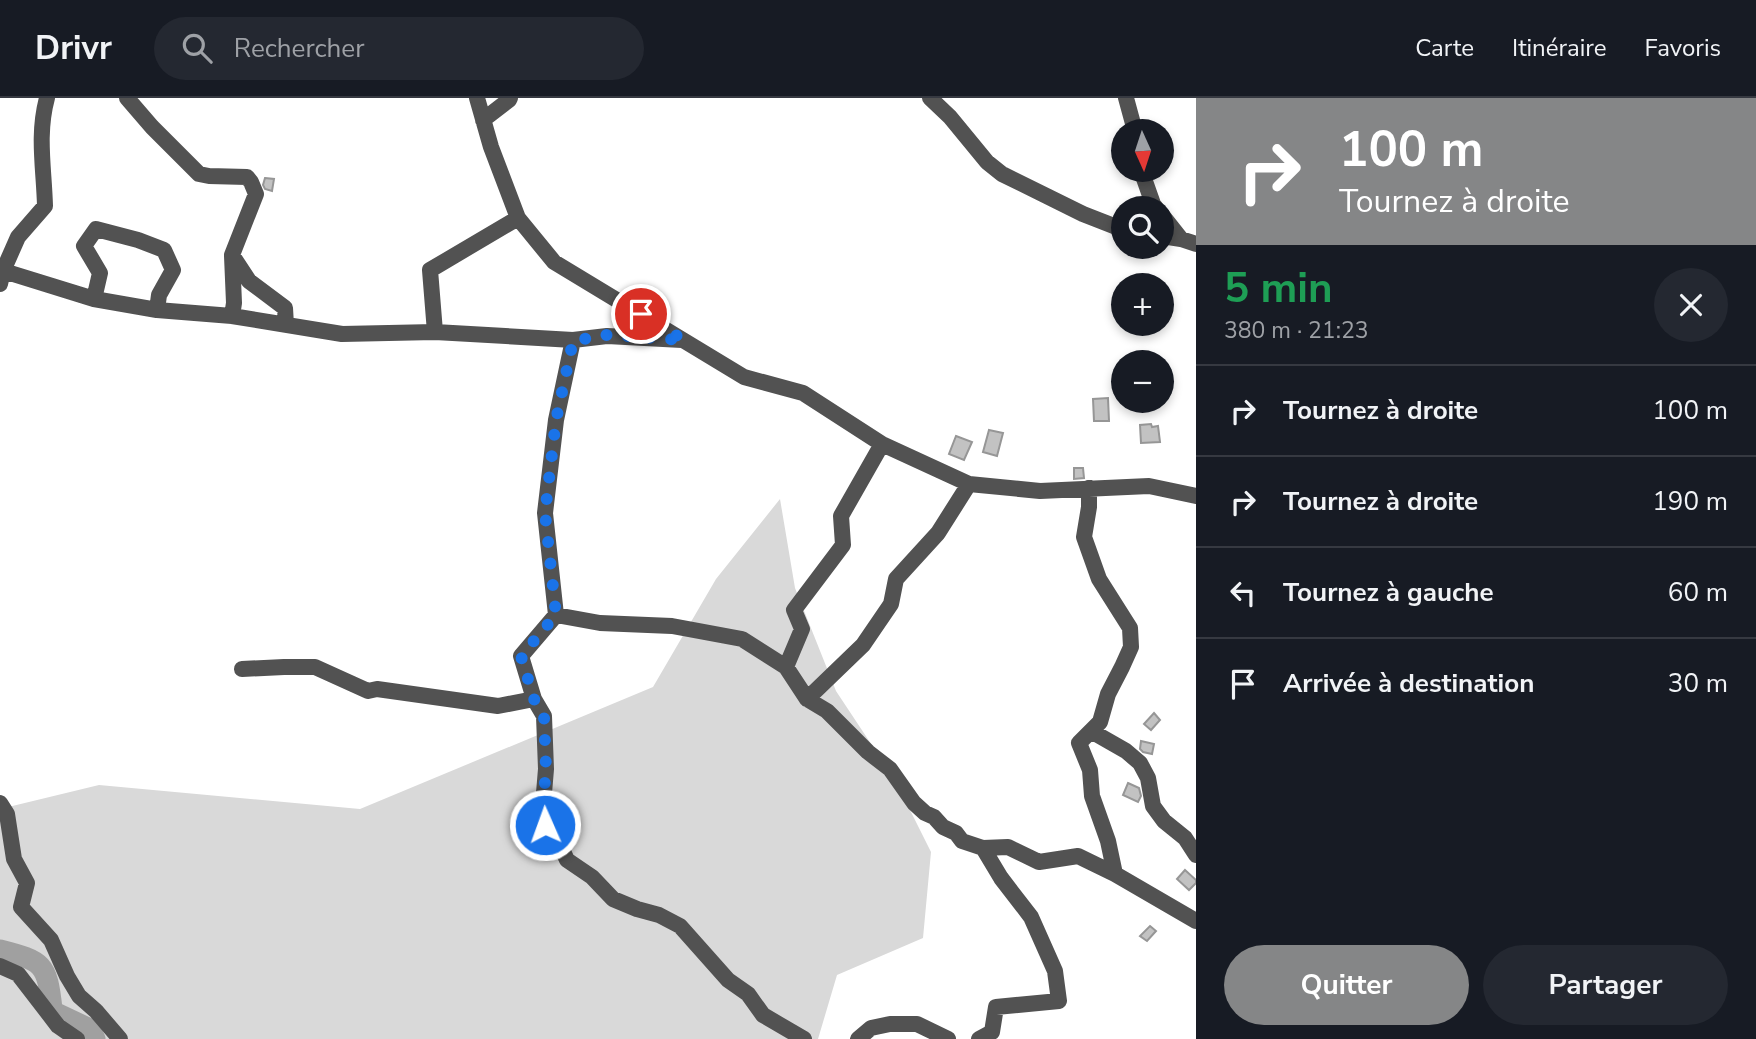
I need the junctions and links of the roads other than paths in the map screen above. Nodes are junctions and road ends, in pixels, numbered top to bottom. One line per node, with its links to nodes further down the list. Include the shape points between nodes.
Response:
1 (47, 98): 14 (street, via 41,138 45,206 18,237)
2 (127, 98): 13 (street, via 200,174 247,177 251,182 256,194)
3 (477, 98): 8 (street)
4 (510, 98): 8 (street)
5 (930, 98): 10 (street, via 1002,174)
6 (1126, 98): 7 (street)
7 (1132, 119)
8 (483, 120): 9 (street)
9 (518, 218): 19 (street, via 430,270); 20 (street, via 554,262)
10 (1111, 225)
11 (1174, 227): 12 (street)
12 (1188, 242)
13 (232, 255): 17 (street); 18 (street, via 249,281 285,308)
14 (1, 275): 15 (street)
15 (93, 299): 16 (street); 16 (street, via 100,273 85,246 96,229 164,250 173,270 159,295)
16 (158, 310): 17 (street)
17 (232, 316): 18 (street)
18 (286, 325): 19 (street, via 342,334)
19 (435, 332): 21 (street)
20 (684, 340): 21 (street, via 607,335); 22 (street, via 744,377 803,393)
21 (573, 341): 26 (street, via 556,420 545,513)
22 (882, 444): 23 (street); 27 (street, via 841,516 843,545 794,610 802,629)
23 (969, 484): 24 (street, via 1040,491); 30 (street, via 938,533 896,579 891,604 863,645)
24 (1089, 488): 25 (street, via 1149,486); 31 (street, via 1084,537 1099,579 1130,628 1130,647 1100,722)
25 (1196, 496)
26 (556, 615): 27 (street, via 600,623 672,626 742,639); 29 (street, via 521,656)
27 (786, 667): 30 (street)
28 (242, 669): 29 (street, via 315,667 368,691 498,706)
29 (534, 699): 40 (street, via 544,716 544,793 549,813 545,825 567,860 613,899 680,926 763,1015)
30 (807, 699): 33 (street, via 827,711 891,769 925,813 962,841)
31 (1091, 731): 34 (street, via 1140,763 1153,806); 35 (street, via 1079,743)
32 (0, 803): 39 (street, via 7,814 14,859 27,883 22,907 51,940 79,996)
33 (983, 848): 35 (street, via 1008,847 1039,862 1078,856); 43 (street, via 1031,917 1055,971 1059,1001 996,1007 992,1032)
34 (1196, 855)
35 (1115, 874): 36 (street)
36 (1196, 921)
37 (0, 966): 38 (street, via 18,974 58,1026)
38 (77, 1039)
39 (120, 1039)
40 (804, 1039)
41 (858, 1039): 42 (street, via 871,1028 890,1024 918,1024)
42 (948, 1039)
43 (979, 1039)

